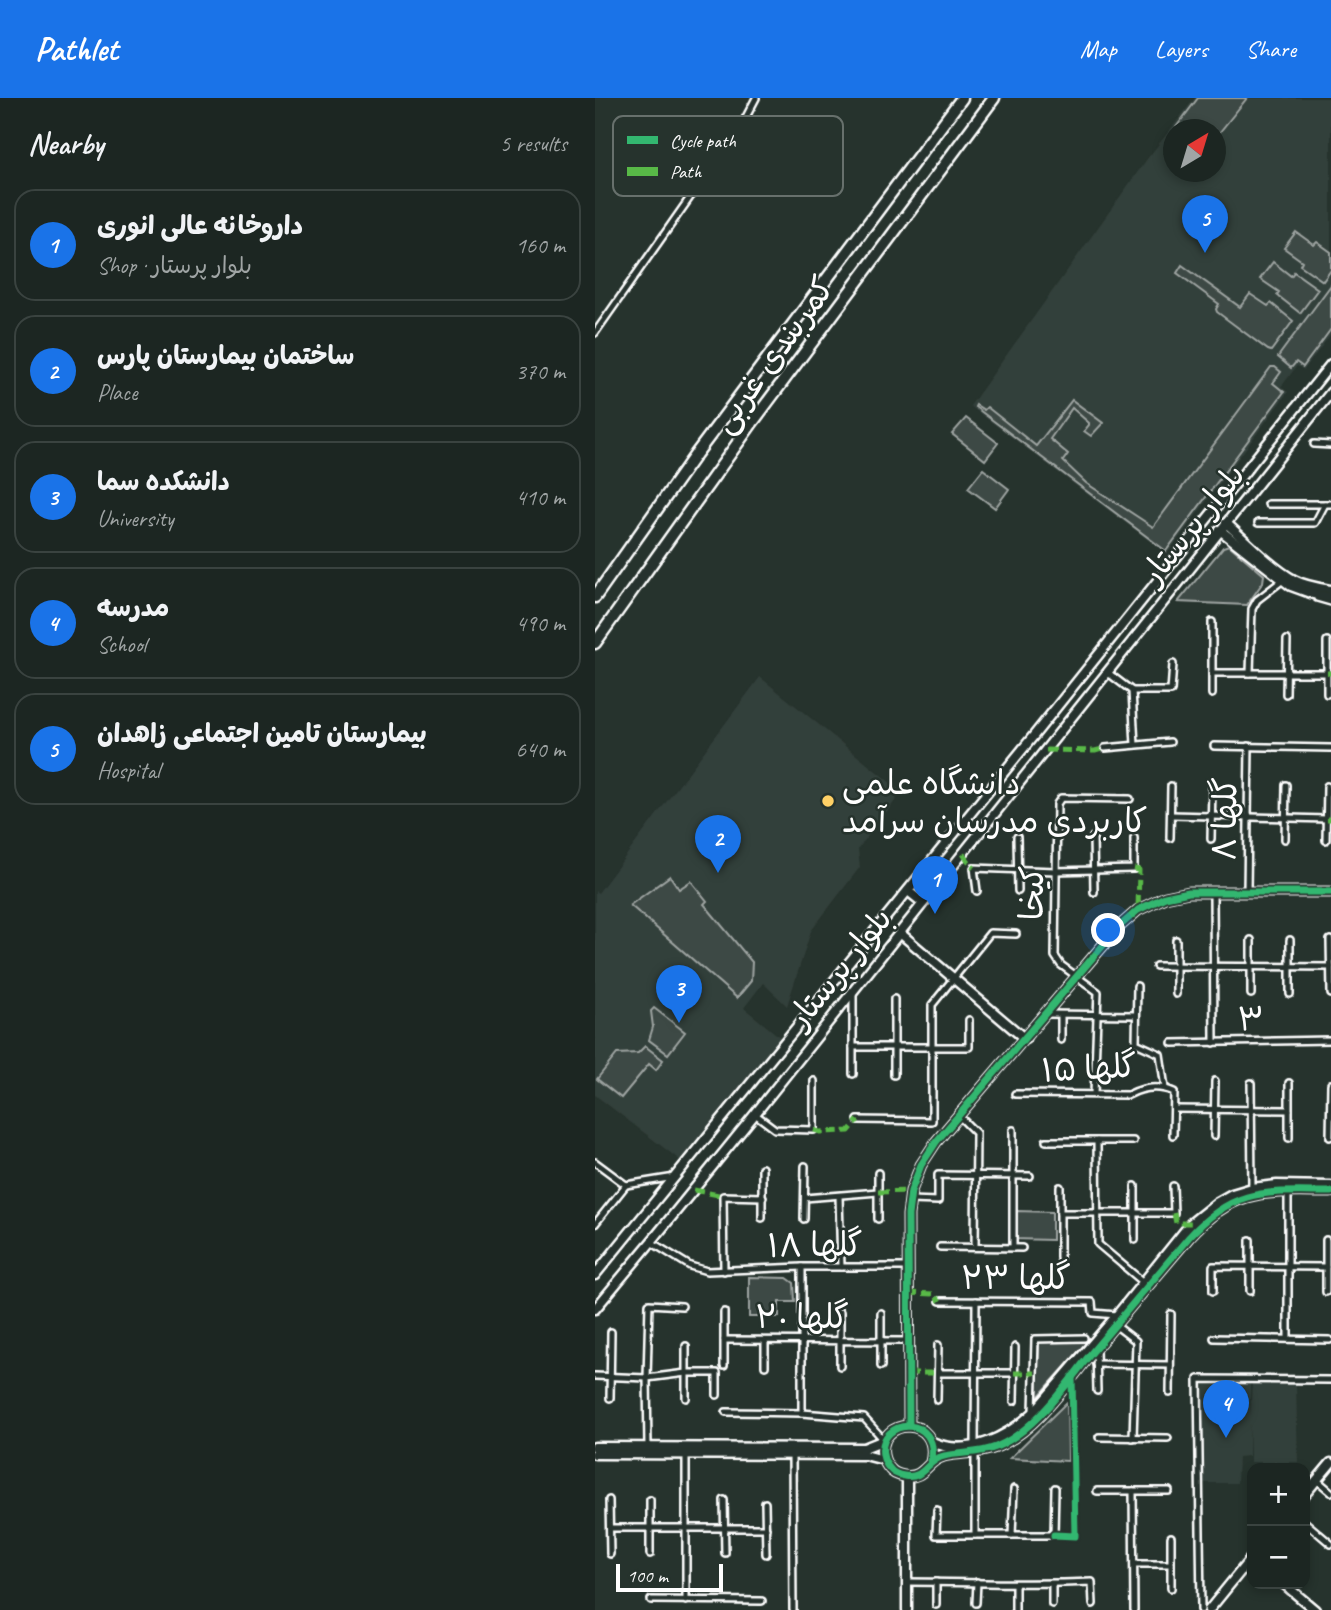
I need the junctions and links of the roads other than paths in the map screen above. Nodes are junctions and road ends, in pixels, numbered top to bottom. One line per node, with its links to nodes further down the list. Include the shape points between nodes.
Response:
1 (756, 98): 4 (street)
2 (962, 98): 17 (highway, کمربندی غربی)
3 (994, 98): 22 (highway, کمربندی غربی)
4 (747, 116)
5 (691, 196): 6 (street)
6 (595, 333)
7 (1330, 368): 59 (street, بلوار پرستار)
8 (1331, 393): 14 (street, بلوار پرستار)
9 (1314, 444): 10 (street)
10 (1331, 445)
11 (1268, 504): 12 (street)
12 (1328, 504): 13 (street, via 1315,523)
13 (1258, 523)
14 (1223, 527): 15 (street); 24 (street, بلوار پرستار)
15 (1282, 580): 16 (street); 18 (street); 26 (street, via 1252,609)
16 (1331, 590)
17 (595, 597)
18 (1331, 599)
19 (1212, 622): 25 (street)
20 (1287, 640): 27 (street)
21 (1327, 641): 28 (street)
22 (595, 643)
23 (1173, 664): 29 (street, via 1171,691)
24 (1108, 672): 29 (street); 66 (street, بلوار پرستار)
25 (1212, 673): 26 (street); 30 (street)
26 (1250, 673): 27 (street)
27 (1286, 673): 28 (street); 31 (street)
28 (1327, 673): 32 (street)
29 (1132, 691): 34 (street)
30 (1212, 694)
31 (1286, 694)
32 (1327, 694)
33 (1170, 742): 34 (street)
34 (1135, 745): 37 (street)
35 (1214, 746): 36 (street)
36 (1249, 746): 38 (street); 46 (street, گلها ۸)
37 (1105, 748)
38 (1331, 748)
39 (1212, 785): 45 (street)
40 (1286, 785): 47 (street)
41 (1171, 786): 44 (street)
42 (1327, 786): 48 (street)
43 (1130, 799): 57 (street, کیخا, via 1058,800)
44 (1171, 815): 45 (street); 52 (street)
45 (1213, 816): 46 (street); 53 (street)
46 (1248, 816): 47 (street); 64 (street, گلها ۸)
47 (1286, 817): 48 (street); 54 (street)
48 (1327, 819): 55 (street)
49 (1017, 837): 56 (street)
50 (1093, 837): 58 (street)
51 (1134, 838): 58 (street, via 1134,869)
52 (1170, 838)
53 (1211, 839)
54 (1285, 839)
55 (1326, 840)
56 (1018, 870): 57 (street); 60 (street, via 974,868); 61 (street)
57 (1056, 871): 58 (street); 79 (street, کیخا, via 1055,956)
58 (1094, 871): 62 (street)
59 (908, 891): 66 (street); 134 (street, بلوار پرستار)
60 (977, 891)
61 (1018, 891)
62 (1094, 892)
63 (1213, 892): 64 (street); 75 (street); 79 (street, via 1165,897 1138,910)
64 (1247, 892): 65 (street)
65 (1331, 892)
66 (923, 903): 67 (street, بلوار پرستار)
67 (900, 933): 80 (street); 82 (street, بلوار پرستار)
68 (1016, 934): 80 (street, via 990,933)
69 (1176, 940): 74 (street)
70 (1251, 940): 76 (street)
71 (1290, 940): 77 (street)
72 (1331, 940): 78 (street)
73 (1156, 967): 74 (street)
74 (1176, 967): 75 (street); 83 (street)
75 (1214, 967): 76 (street); 97 (street)
76 (1251, 967): 77 (street); 84 (street)
77 (1290, 967): 78 (street); 85 (street)
78 (1331, 967): 86 (street)
79 (1076, 977): 88 (street); 90 (street, کیخا, via 1098,992)
80 (953, 978): 93 (street); 100 (street, via 932,1005)
81 (1137, 986): 91 (street)
82 (853, 992): 98 (street); 116 (street, بلوار پرستار)
83 (1176, 994)
84 (1251, 994)
85 (1290, 994)
86 (1331, 994)
87 (894, 999): 99 (street)
88 (1045, 1014): 89 (street); 93 (street)
89 (1061, 1015): 90 (street); 94 (street)
90 (1098, 1015): 91 (street); 110 (street)
91 (1136, 1015): 108 (street, via 1136,1043 1160,1054)
92 (969, 1020): 100 (street, via 969,1047)
93 (1025, 1039): 117 (street)
94 (1061, 1040)
95 (1331, 1040): 97 (street, ۳)
96 (1172, 1043): 97 (street, ۳)
97 (1214, 1043)
98 (853, 1047): 99 (street); 101 (street)
99 (894, 1047): 100 (street); 102 (street)
100 (932, 1047): 118 (street, via 932,1121)
101 (853, 1074)
102 (894, 1075)
103 (814, 1081): 116 (street, via 814,1130 775,1129)
104 (1215, 1081): 112 (street)
105 (1251, 1083): 113 (street)
106 (1289, 1083): 114 (street)
107 (1331, 1084): 115 (street)
108 (1165, 1088): 110 (street, گلها ۱۵, via 1141,1088 1128,1095); 111 (street, via 1174,1092)
109 (1015, 1094): 110 (street, گلها ۱۵)
110 (1094, 1094)
111 (1174, 1109): 112 (street); 120 (street)
112 (1215, 1110): 113 (street); 121 (street)
113 (1251, 1110): 114 (street); 140 (street)
114 (1289, 1110): 123 (street)
115 (1331, 1110): 122 (street)
116 (755, 1114): 158 (street, بلوار پرستار)
117 (959, 1116): 131 (street, via 976,1133); 147 (street, via 921,1165)
118 (857, 1120)
119 (1013, 1130): 132 (street)
120 (1173, 1135)
121 (1214, 1136)
122 (1330, 1137)
123 (1289, 1138)
124 (1046, 1141): 125 (street)
125 (1097, 1141): 126 (street); 149 (street)
126 (1133, 1141)
127 (595, 1162): 135 (street)
128 (805, 1166): 146 (street)
129 (762, 1168): 145 (street)
130 (878, 1173): 142 (street)
131 (975, 1175): 132 (street); 147 (street, via 938,1175 938,1201); 160 (street)
132 (1013, 1175): 133 (street); 161 (street)
133 (1030, 1176)
134 (675, 1177): 135 (street); 171 (street, بلوار پرستار)
135 (626, 1185): 154 (street)
136 (1135, 1186): 150 (street)
137 (1174, 1186): 150 (street, via 1174,1213)
138 (1331, 1186): 141 (street)
139 (1060, 1187): 148 (street)
140 (1252, 1188): 141 (street); 172 (street, via 1216,1203 1191,1223)
141 (1288, 1189): 143 (street); 168 (street); 185 (street, via 1235,1200 1211,1215)
142 (878, 1192): 144 (street); 153 (street)
143 (1331, 1192)
144 (839, 1196): 146 (street); 166 (street)
145 (763, 1197): 151 (street); 170 (street, via 723,1196)
146 (805, 1198): 152 (street)
147 (910, 1200): 167 (street)
148 (1060, 1213): 149 (street); 163 (street)
149 (1097, 1213): 150 (street); 172 (street, via 1098,1244)
150 (1135, 1213): 155 (street)
151 (762, 1218)
152 (804, 1219)
153 (878, 1219)
154 (595, 1224)
155 (1135, 1240)
156 (1250, 1240): 164 (street)
157 (1326, 1240): 169 (street)
158 (651, 1242): 170 (street, گلها ۱۸, via 690,1266); 179 (street, بلوار پرستار)
159 (940, 1247): 160 (street)
160 (975, 1247): 161 (street)
161 (1013, 1248): 162 (street)
162 (1022, 1248)
163 (1060, 1258)
164 (1250, 1266): 168 (street); 173 (street, via 1213,1266); 174 (street)
165 (802, 1267): 166 (street, گلها ۱۸); 170 (street, گلها ۱۸); 193 (street)
166 (841, 1267): 167 (street, گلها ۱۸)
167 (908, 1267): 196 (street)
168 (1288, 1267): 169 (street); 189 (street)
169 (1326, 1267): 175 (street)
170 (724, 1271)
171 (595, 1275)
172 (1143, 1282): 184 (street)
173 (1213, 1291)
174 (1250, 1291)
175 (1326, 1292)
176 (940, 1301): 177 (street, گلها ۲۳)
177 (977, 1301): 184 (street, گلها ۲۳, via 1092,1302 1093,1314); 210 (street)
178 (682, 1306): 214 (street, via 649,1304)
179 (595, 1309)
180 (724, 1312): 190 (street)
181 (840, 1312): 194 (street)
182 (881, 1313): 195 (street)
183 (1171, 1314): 203 (street)
184 (1117, 1315): 224 (street)
185 (1115, 1325): 200 (street); 202 (street, via 1136,1340)
186 (611, 1332): 213 (street)
187 (1084, 1338): 224 (street, via 1035,1339)
188 (1214, 1338): 189 (street)
189 (1288, 1339): 192 (street)
190 (724, 1340): 191 (street, گلها ۲۰); 204 (street)
191 (765, 1340): 193 (street, گلها ۲۰); 205 (street)
192 (1330, 1340)
193 (802, 1341): 194 (street, گلها ۲۰); 225 (street)
194 (839, 1341): 195 (street, گلها ۲۰); 206 (street)
195 (880, 1341): 196 (street, گلها ۲۰); 207 (street)
196 (908, 1341): 226 (street)
197 (938, 1345): 209 (street)
198 (686, 1346): 208 (street)
199 (1015, 1347): 211 (street)
200 (1095, 1348): 201 (street); 234 (street, via 1029,1425 995,1447)
201 (1096, 1364): 202 (street); 216 (street)
202 (1135, 1364): 203 (street); 228 (street)
203 (1170, 1365): 217 (street)
204 (724, 1366)
205 (765, 1366)
206 (839, 1366)
207 (881, 1366)
208 (686, 1373): 214 (street); 218 (street, via 717,1373); 220 (street)
209 (938, 1373): 210 (street); 221 (street)
210 (976, 1373): 211 (street); 234 (street)
211 (1014, 1373): 222 (street)
212 (595, 1376): 213 (street)
213 (611, 1377): 214 (street); 219 (street)
214 (647, 1378): 233 (street)
215 (1331, 1380): 290 (street, via 1198,1379)
216 (1097, 1391)
217 (1170, 1393)
218 (717, 1395)
219 (610, 1398)
220 (686, 1398)
221 (937, 1400)
222 (1014, 1401)
223 (726, 1412): 225 (street)
224 (1033, 1412): 234 (street, via 1010,1432)
225 (802, 1413): 230 (street, via 864,1418)
226 (909, 1425): 230 (street, via 890,1432); 231 (street, via 919,1428)
227 (1099, 1437): 228 (street)
228 (1133, 1437): 229 (street)
229 (1168, 1438)
230 (884, 1440): 236 (street, via 864,1448); 238 (street)
231 (932, 1442): 234 (street); 239 (street)
232 (595, 1447): 233 (street)
233 (649, 1447): 235 (street)
234 (975, 1449): 239 (street); 261 (street)
235 (686, 1451): 236 (street); 237 (street); 258 (street)
236 (792, 1451): 238 (street); 286 (street)
237 (595, 1454)
238 (884, 1460): 241 (street, via 897,1475)
239 (931, 1462): 241 (street, via 926,1470)
240 (1331, 1463): 242 (street)
241 (907, 1477): 272 (street)
242 (1317, 1480): 244 (street); 249 (street)
243 (1055, 1488): 262 (street, via 1054,1535)
244 (1310, 1488)
245 (1014, 1489): 262 (street)
246 (1097, 1491): 247 (street)
247 (1133, 1491): 248 (street); 271 (street)
248 (1169, 1491)
249 (1331, 1492)
250 (609, 1500): 256 (street)
251 (650, 1500): 257 (street)
252 (724, 1500): 259 (street)
253 (765, 1503): 260 (street)
254 (937, 1510): 261 (street, via 936,1535)
255 (1310, 1526): 264 (street)
256 (610, 1528): 257 (street); 266 (street)
257 (650, 1528): 258 (street); 267 (street)
258 (686, 1528): 259 (street); 280 (street)
259 (724, 1528): 260 (street); 265 (street)
260 (766, 1528): 268 (street)
261 (975, 1535): 262 (street)
262 (1012, 1535)
263 (1171, 1537): 269 (street)
264 (1331, 1544)
265 (725, 1553)
266 (610, 1554)
267 (650, 1554)
268 (766, 1554)
269 (1171, 1563): 271 (street); 277 (street)
270 (1247, 1563): 291 (street)
271 (1134, 1564): 289 (street)
272 (907, 1582): 273 (street); 287 (street)
273 (936, 1582): 274 (street); 285 (street)
274 (977, 1582): 275 (street); 282 (street)
275 (1015, 1584): 276 (street); 288 (street)
276 (1052, 1584): 283 (street); 284 (street, via 1092,1582)
277 (1171, 1588)
278 (1291, 1589): 292 (street)
279 (651, 1600): 280 (street)
280 (686, 1601): 281 (street)
281 (762, 1601)
282 (976, 1603)
283 (1052, 1604)
284 (1093, 1604)
285 (936, 1605)
286 (793, 1610)
287 (907, 1610)
288 (1015, 1610)
289 (1134, 1610)
290 (1201, 1610)
291 (1209, 1610)
292 (1315, 1610)

